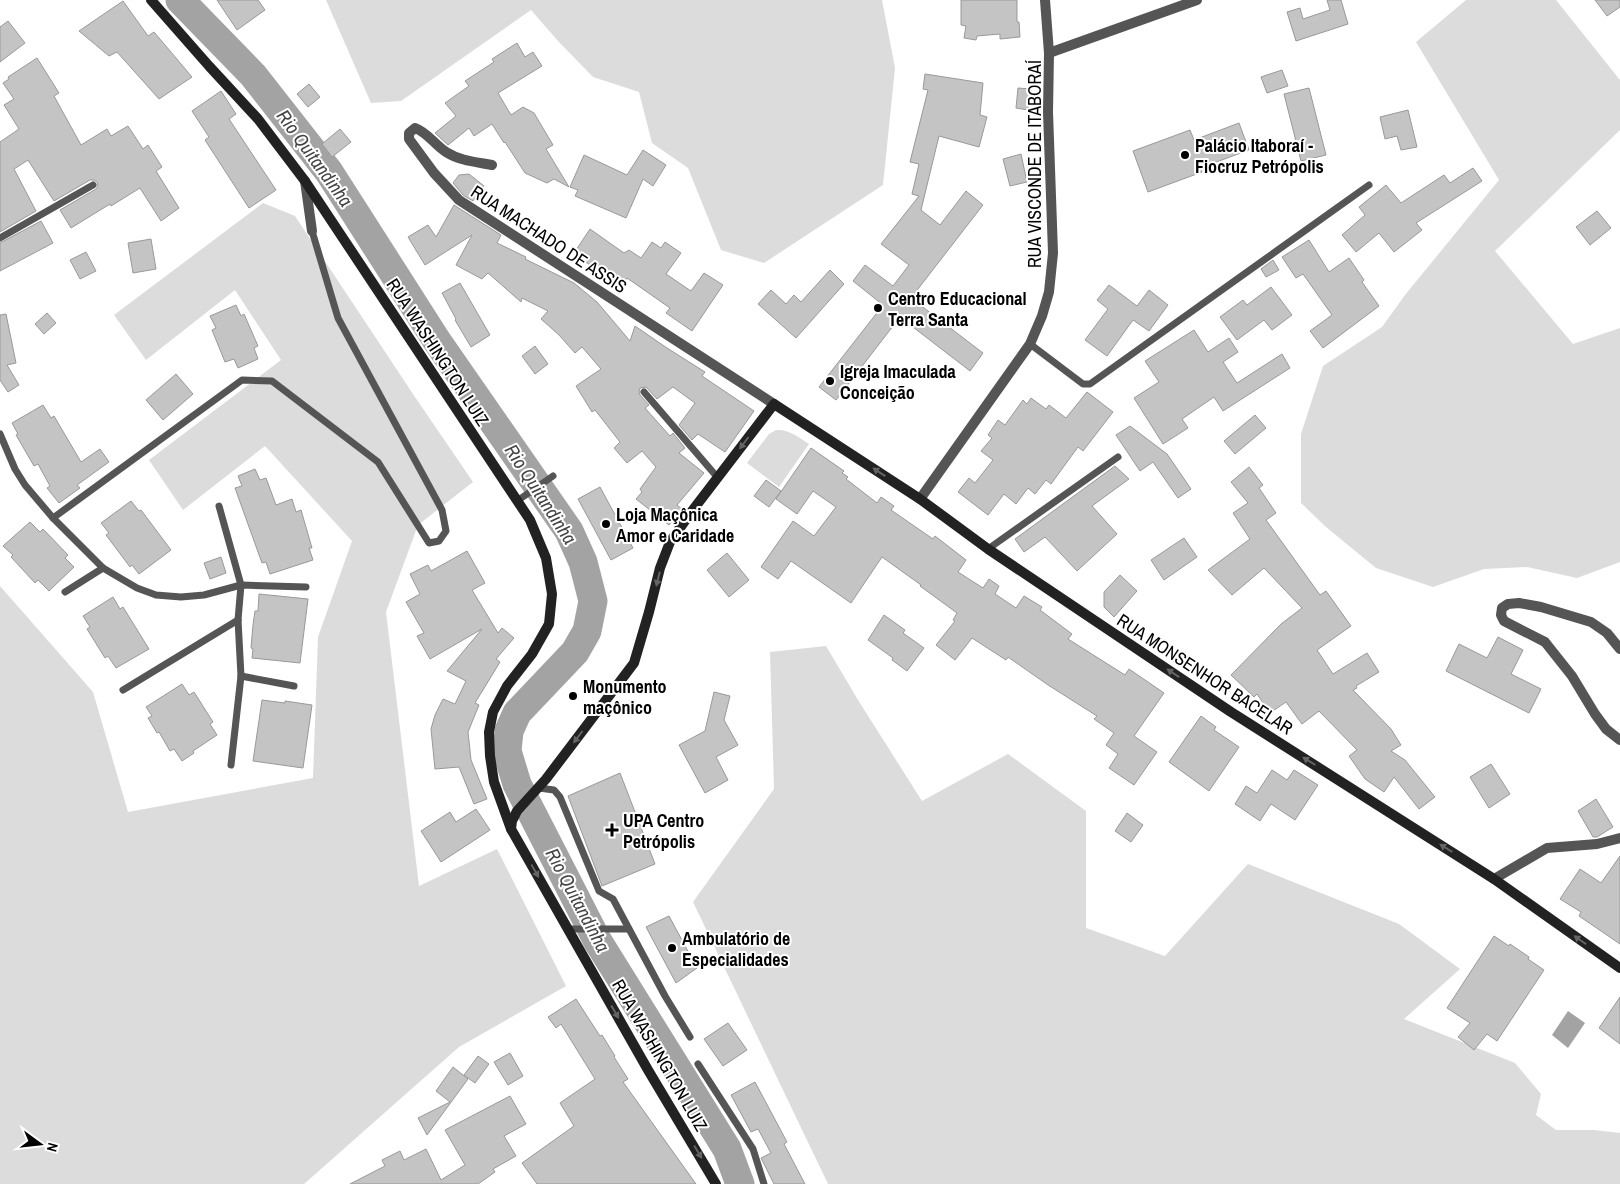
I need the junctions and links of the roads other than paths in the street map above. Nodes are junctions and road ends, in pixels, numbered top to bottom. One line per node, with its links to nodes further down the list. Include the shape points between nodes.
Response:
1 (151, 0): 6 (main road, RUA WASHINGTON LUIZ, via 258,119)
2 (1045, 0): 4 (street, RUA VISCONDE DE ITABORAÍ)
3 (1197, 0): 4 (street)
4 (1049, 53): 11 (street, RUA VISCONDE DE ITABORAÍ, via 1053,253 1049,292)
5 (492, 165): 13 (street, RUA MACHADO DE ASSIS, via 451,155 420,129 415,128 409,133 409,139 434,173 459,200)
6 (306, 180): 9 (street); 19 (main road, RUA WASHINGTON LUIZ)
7 (93, 185): 10 (lane)
8 (1369, 185): 11 (lane, via 1090,384 1083,384)
9 (312, 231): 21 (lane, via 338,318 442,510 446,531 439,541 429,542 378,462 272,381 242,380)
10 (0, 238)
11 (1030, 344): 18 (street, RUA VISCONDE DE ITABORAÍ)
12 (644, 392): 17 (lane)
13 (774, 404): 17 (main road, one-way to 17); 18 (main road, RUA MONSENHOR BACELAR, one-way to 13)
14 (0, 434): 21 (lane, via 25,485)
15 (1118, 457): 22 (lane)
16 (553, 476): 19 (lane)
17 (718, 478): 34 (main road, one-way to 34, via 670,542 634,663)
18 (920, 499): 22 (main road, RUA MONSENHOR BACELAR)
19 (517, 501): 35 (main road, RUA WASHINGTON LUIZ, via 530,520 546,558 552,594 549,624 532,654 506,686 493,712 488,732)
20 (219, 506): 24 (lane)
21 (53, 518): 23 (lane)
22 (988, 549): 39 (main road, RUA MONSENHOR BACELAR, one-way to 22, via 1231,712)
23 (103, 568): 24 (lane, via 156,595 181,597); 26 (lane)
24 (241, 585): 25 (lane); 27 (lane)
25 (306, 587)
26 (65, 592)
27 (238, 620): 29 (lane); 31 (lane)
28 (1620, 649): 32 (street, via 1607,633 1591,622 1519,603 1502,608 1504,621 1545,642 1572,676 1606,729)
29 (241, 676): 30 (lane); 33 (lane)
30 (294, 686)
31 (123, 690)
32 (1620, 740)
33 (232, 765)
34 (539, 788): 36 (main road); 41 (lane, via 554,790 560,797 600,891 613,899)
35 (500, 804): 36 (main road); 37 (main road, RUA WASHINGTON LUIZ)
36 (518, 811): 37 (main road)
37 (511, 829): 40 (main road, RUA WASHINGTON LUIZ, one-way to 40)
38 (1620, 838): 39 (street, via 1597,844 1547,848)
39 (1494, 879): 42 (main road, RUA MONSENHOR BACELAR, one-way to 39)
40 (568, 929): 41 (lane); 45 (main road, RUA WASHINGTON LUIZ, one-way to 45)
41 (628, 930): 43 (lane)
42 (1620, 968)
43 (690, 1037)
44 (698, 1064): 46 (lane, via 753,1149)
45 (716, 1184)
46 (764, 1184)

